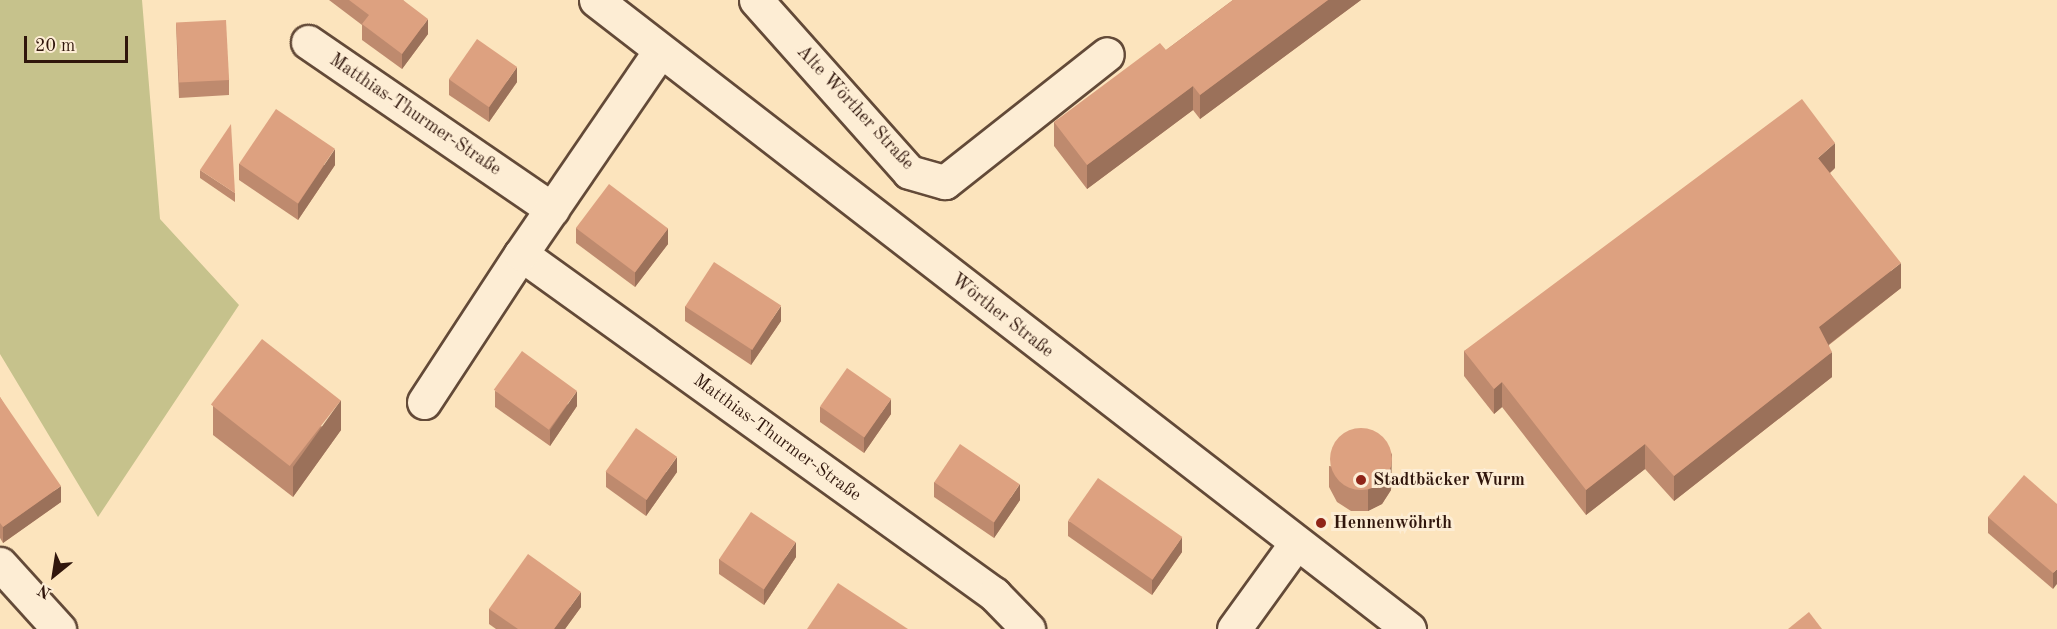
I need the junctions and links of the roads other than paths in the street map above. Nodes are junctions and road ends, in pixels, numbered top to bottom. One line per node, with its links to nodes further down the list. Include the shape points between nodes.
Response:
1 (596, 0): 4 (street, Wörther Straße)
2 (756, 0): 5 (street, Alte Wörther Straße, via 909,172 945,182)
3 (308, 42): 6 (street, Matthias-Thurmer-Straße)
4 (660, 51): 6 (street); 9 (street, Wörther Straße)
5 (1107, 54)
6 (552, 209): 7 (street)
7 (521, 254): 8 (street); 12 (street, Matthias-Thurmer-Straße, via 994,594)
8 (424, 402)
9 (1296, 543): 13 (street); 14 (street, Wörther Straße)
10 (0, 564): 11 (street)
11 (58, 629)
12 (1028, 629)
13 (1234, 629)
14 (1409, 629)

